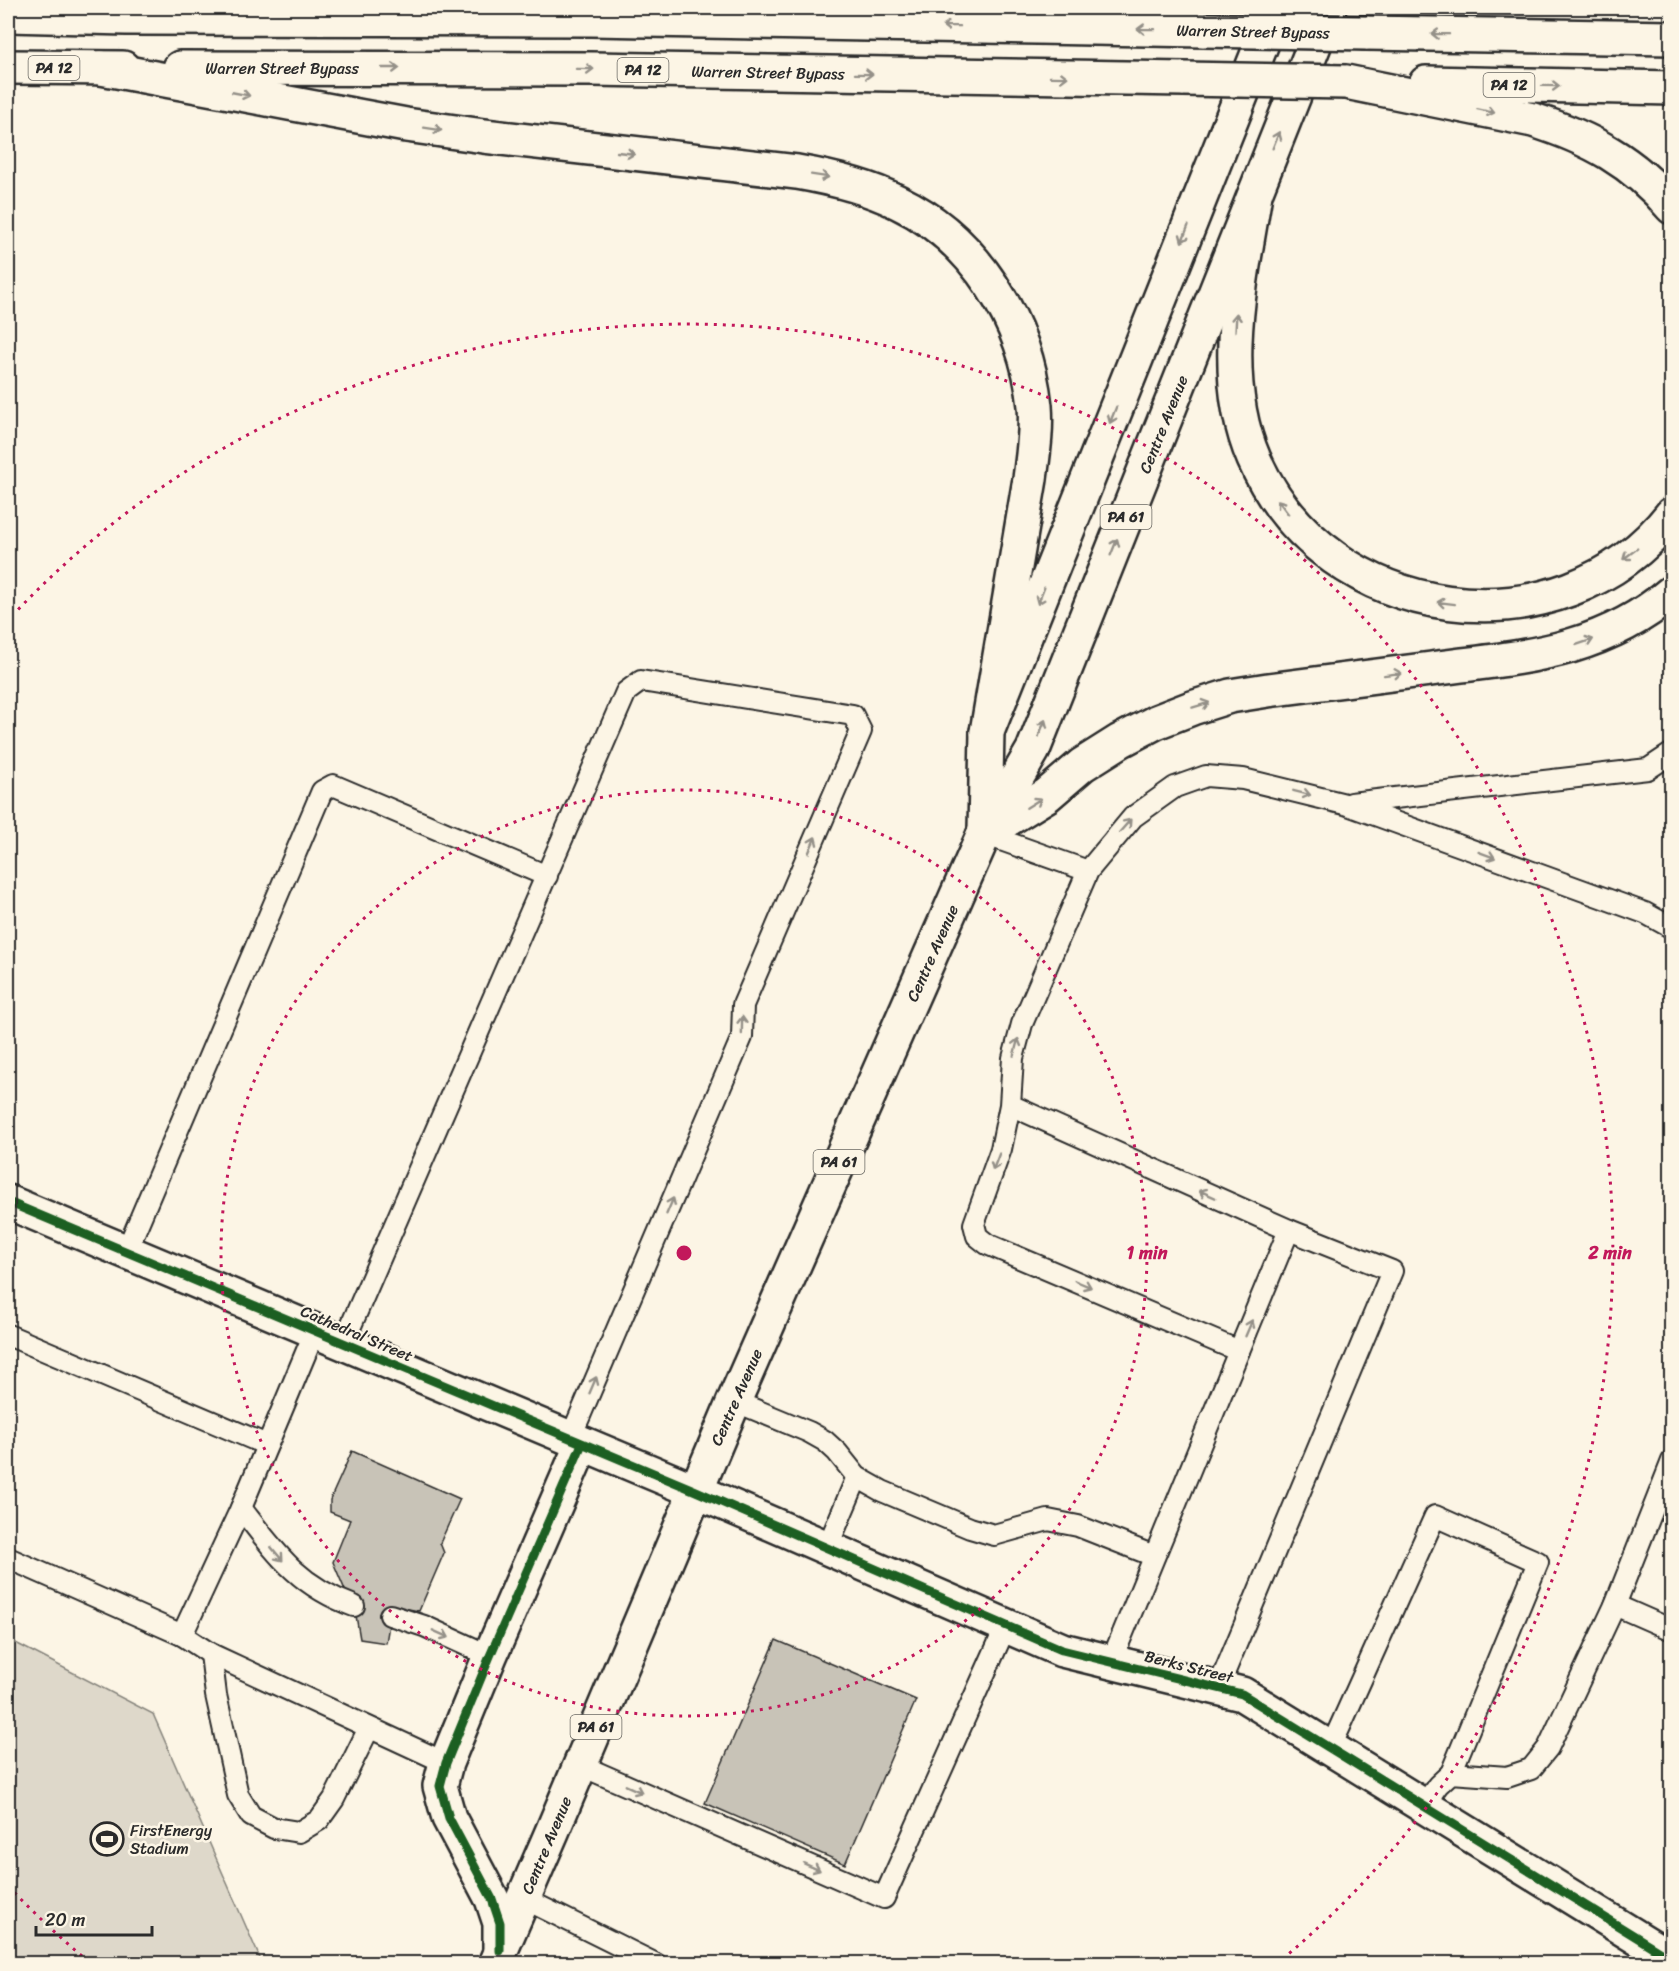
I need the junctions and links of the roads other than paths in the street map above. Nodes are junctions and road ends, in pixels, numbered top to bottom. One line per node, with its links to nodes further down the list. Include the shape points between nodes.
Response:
1 (180, 8): 5 (main road)
2 (1276, 8): 17 (main road, Centre Avenue / PA 61, one-way to 17)
3 (1329, 8): 13 (main road, Centre Avenue / PA 61, one-way to 3)
4 (8, 15): 5 (main road, Warren Street Bypass)
5 (126, 18): 7 (main road, Warren Street Bypass, one-way to 5, bridge, via 591,19)
6 (1671, 29): 7 (main road)
7 (1631, 38): 8 (main road, Warren Street Bypass)
8 (1671, 38)
9 (8, 68): 10 (main road, Warren Street Bypass / PA 12)
10 (101, 68): 11 (main road, Warren Street Bypass / PA 12, one-way to 11, bridge, via 520,68); 17 (main road, one-way to 17, via 439,130 830,177 898,202 952,237 996,291 1013,325 1028,365 1035,406 1030,478)
11 (1346, 82): 12 (main road, Warren Street Bypass / PA 12, one-way to 12); 14 (main road, one-way to 14, via 1560,129 1624,162)
12 (1671, 88)
13 (1255, 194): 15 (main road, one-way to 13, via 1634,552 1595,577 1551,595 1504,604 1456,604 1410,595 1366,578 1326,552 1278,500 1254,458 1244,430 1236,362 1236,321); 20 (main road, Centre Avenue / PA 61, one-way to 13, via 1033,750)
14 (1671, 207)
15 (1671, 514)
16 (1671, 592): 20 (main road, one-way to 16, via 1047,795 1082,765 1120,741 1192,708 1268,690 1538,655 1594,638)
17 (987, 732): 20 (main road, Centre Avenue / PA 61)
18 (1671, 753): 19 (lane, via 1648,768)
19 (1345, 804): 21 (lane, one-way to 19, via 1133,817 1175,787 1206,776 1243,779); 23 (lane, one-way to 23, via 1645,913)
20 (984, 834): 21 (lane); 31 (main road, Centre Avenue / PA 61)
21 (1088, 871): 24 (lane, one-way to 21, via 1013,1058 1022,1024)
22 (546, 876): 27 (lane, via 333,786 322,792); 29 (lane); 32 (lane, one-way to 22, via 742,1037 743,1005 861,732 853,715 640,681 626,692)
23 (1671, 928)
24 (1010, 1106): 26 (lane, one-way to 24); 30 (lane, one-way to 30, via 1001,1149 977,1212 977,1236 987,1244)
25 (8, 1202): 27 (main road, Cathedral Street)
26 (1289, 1230): 30 (lane, one-way to 26); 50 (lane, via 1392,1271)
27 (126, 1252): 29 (main road, Cathedral Street)
28 (8, 1335): 33 (lane)
29 (329, 1337): 32 (main road, Cathedral Street); 33 (lane)
30 (1239, 1351): 39 (lane)
31 (734, 1401): 35 (lane, via 825,1441); 36 (main road, Centre Avenue / PA 61)
32 (576, 1441): 36 (main road, Cathedral Street); 48 (main road)
33 (267, 1445): 37 (lane)
34 (1671, 1461): 41 (lane)
35 (857, 1477): 38 (lane); 39 (lane, via 915,1505 994,1535 1048,1520 1078,1526)
36 (696, 1491): 38 (main road, Berks Street); 54 (main road, Centre Avenue / PA 61)
37 (241, 1508): 42 (lane, one-way to 42, via 290,1568 334,1599); 46 (lane)
38 (827, 1548): 44 (main road, Berks Street)
39 (1154, 1556): 49 (lane)
40 (8, 1558): 46 (lane)
41 (1615, 1605): 45 (lane); 55 (lane, via 1548,1748 1531,1769 1507,1777)
42 (354, 1606)
43 (390, 1615): 48 (lane, one-way to 48)
44 (1006, 1626): 49 (main road, Berks Street, via 1062,1650); 54 (lane, one-way to 44, via 884,1898)
45 (1671, 1630)
46 (182, 1635): 47 (lane)
47 (211, 1654): 51 (lane); 51 (lane, via 237,1795 251,1816 274,1828 299,1832 319,1820 334,1799)
48 (490, 1656): 53 (main road)
49 (1111, 1662): 50 (main road, Berks Street)
50 (1218, 1688): 52 (main road, Berks Street, via 1242,1694)
51 (369, 1728): 53 (lane)
52 (1330, 1749): 55 (lane, via 1435,1516 1538,1562); 56 (main road, Berks Street)
53 (446, 1763): 58 (main road, via 440,1786 449,1818 492,1899 500,1923)
54 (580, 1765): 57 (main road, Centre Avenue / PA 61)
55 (1451, 1773): 56 (lane)
56 (1423, 1806): 59 (main road, Berks Street)
57 (523, 1898): 58 (main road, Centre Avenue / PA 61); 60 (lane)
58 (497, 1957)
59 (1671, 1959)
60 (656, 1964)

